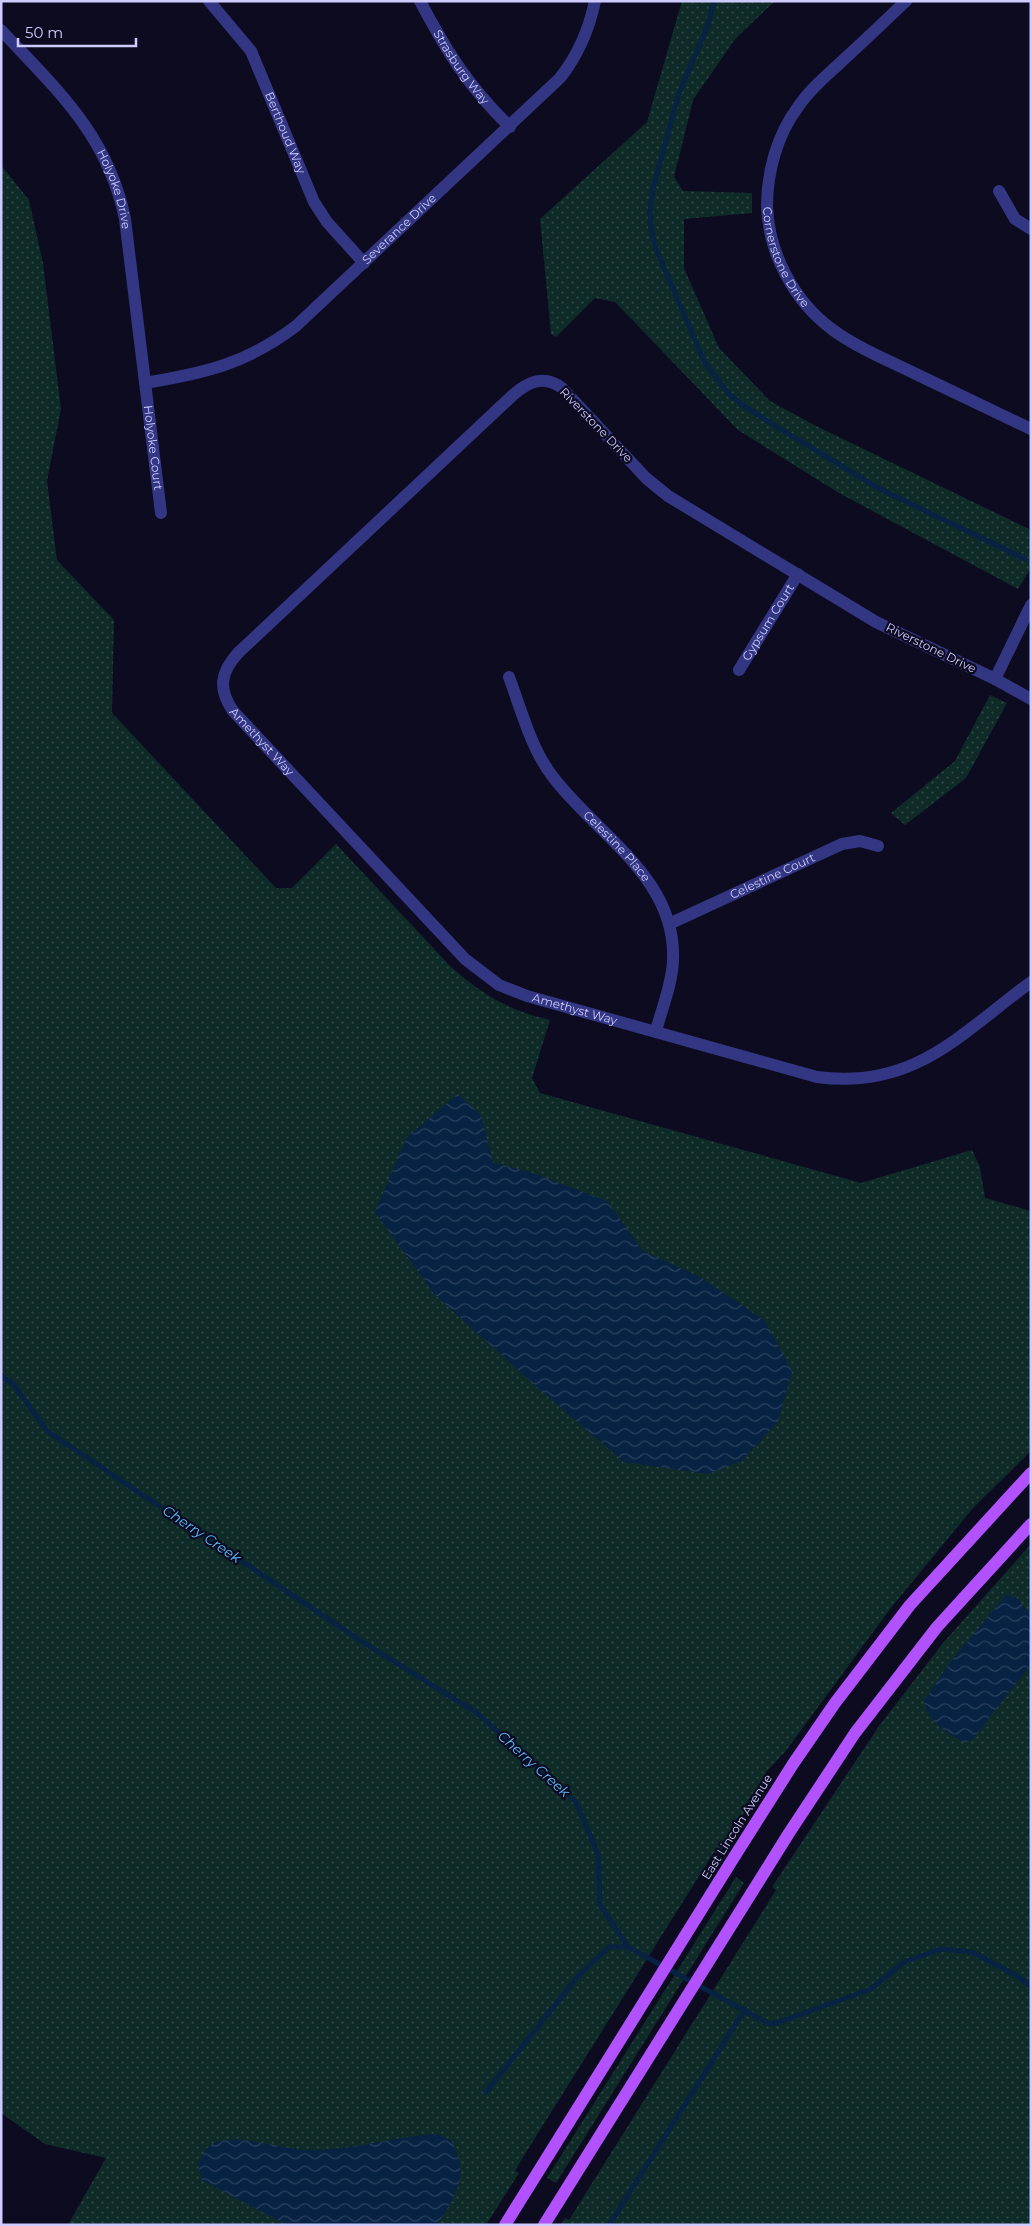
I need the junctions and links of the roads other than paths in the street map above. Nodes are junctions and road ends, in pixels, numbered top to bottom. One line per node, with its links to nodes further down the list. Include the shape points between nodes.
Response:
1 (210, 1): 9 (street, Berthoud Way, via 252,50 314,202 327,222)
2 (420, 1): 6 (street, Strasburg Way, via 470,84)
3 (594, 1): 6 (street, Severance Drive, via 587,31 569,67)
4 (906, 1): 11 (street, Cornerstone Drive, via 815,86 790,119 778,144 769,177 767,217 772,244 791,285 809,310 828,328 860,347)
5 (1, 30): 10 (street, Holyoke Drive, via 84,121 113,176 125,219)
6 (510, 127): 9 (street, Severance Drive)
7 (999, 191): 8 (street, via 1016,219)
8 (1031, 229)
9 (364, 263): 10 (street, Severance Drive, via 296,326 255,353 214,370)
10 (145, 383): 12 (street, Holyoke Court)
11 (1031, 429)
12 (161, 513)
13 (798, 574): 15 (street, Gypsum Court); 17 (street, Riverstone Drive, via 876,622); 18 (street, Riverstone Drive, via 657,487 562,388 542,380 523,386 238,653 229,662)
14 (1031, 605): 17 (street)
15 (739, 670)
16 (509, 676): 21 (street, Celestine Place, via 541,758 552,776 646,876 658,894)
17 (995, 678): 19 (street, Riverstone Drive)
18 (222, 682): 23 (street, Amethyst Way, via 223,694 233,711 476,968 500,985 541,1001)
19 (1031, 699)
20 (878, 846): 21 (street, Celestine Court, via 860,841 842,844)
21 (669, 924): 23 (street, Celestine Place, via 673,963)
22 (1031, 982): 23 (street, Amethyst Way, via 926,1059 902,1070 870,1078 817,1077)
23 (656, 1031)
24 (1031, 1473): 26 (main road, East Lincoln Avenue, via 910,1605 793,1764)
25 (1031, 1524): 27 (main road, via 914,1656 850,1741)
26 (505, 2225)
27 (544, 2225)

